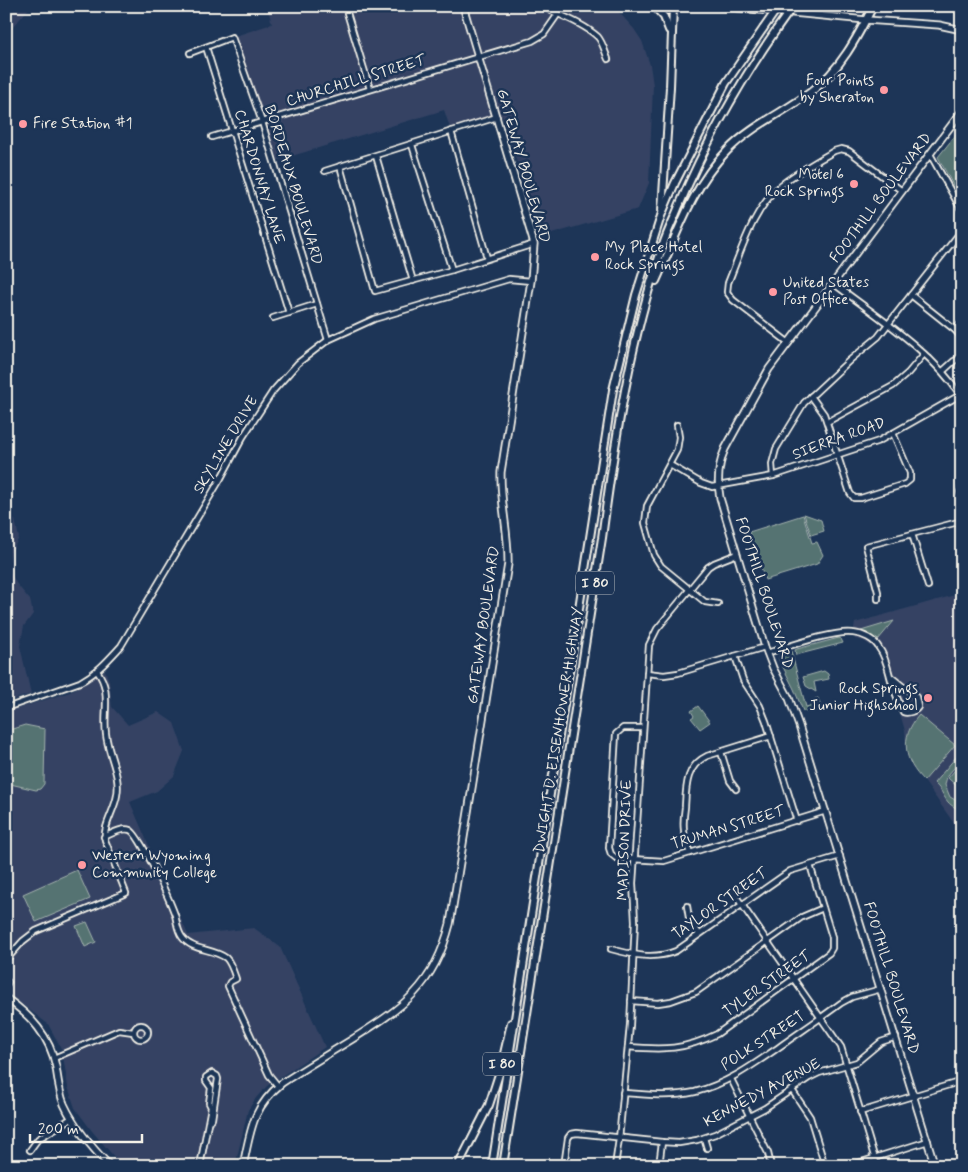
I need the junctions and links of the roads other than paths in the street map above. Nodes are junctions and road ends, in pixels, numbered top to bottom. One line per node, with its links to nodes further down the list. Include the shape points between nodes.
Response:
1 (345, 6): 18 (street)
2 (463, 6): 16 (main road, GATEWAY BOULEVARD)
3 (541, 6): 10 (street)
4 (654, 6): 13 (highway, via 664,17)
5 (673, 6): 13 (highway)
6 (719, 6): 11 (main road)
7 (779, 6): 32 (highway, DWIGHT D. EISENHOWER HIGHWAY / I 80, bridge, via 726,83)
8 (793, 6): 41 (highway, DWIGHT D. EISENHOWER HIGHWAY / I 80, bridge, via 752,64 716,127 663,244)
9 (873, 6): 11 (highway)
10 (558, 14): 16 (street, CHURCHILL STREET, via 548,29 532,41); 17 (street, via 598,37)
11 (866, 20): 12 (main road, via 939,25); 41 (highway, via 839,64 825,79 811,92 747,132 707,175 692,200)
12 (962, 30)
13 (671, 36): 32 (highway)
14 (206, 48): 15 (street); 21 (street, BORDEAUX BOULEVARD, via 232,37); 22 (street, CHARDONNAY LANE)
15 (190, 53)
16 (479, 57): 18 (street, CHURCHILL STREET); 20 (main road, GATEWAY BOULEVARD)
17 (608, 59)
18 (370, 89): 21 (street, CHURCHILL STREET)
19 (962, 111): 26 (main road, FOOTHILL BOULEVARD)
20 (497, 118): 23 (street); 34 (main road, GATEWAY BOULEVARD)
21 (262, 122): 22 (street, CHURCHILL STREET); 42 (street, BORDEAUX BOULEVARD)
22 (232, 131): 24 (street, CHURCHILL STREET); 43 (street, CHARDONNAY LANE)
23 (451, 131): 25 (street); 35 (street)
24 (212, 137)
25 (412, 145): 27 (street); 36 (street)
26 (930, 154): 30 (main road, FOOTHILL BOULEVARD); 31 (street)
27 (376, 156): 28 (street); 37 (street)
28 (340, 166): 29 (street); 37 (street, via 375,291)
29 (325, 171)
30 (902, 191): 39 (main road, FOOTHILL BOULEVARD); 50 (street, via 849,151 841,150 834,151 791,178 763,205 728,283 727,292)
31 (962, 211)
32 (661, 216): 97 (highway, DWIGHT D. EISENHOWER HIGHWAY / I 80, via 636,295 613,390)
33 (962, 230): 40 (street)
34 (534, 244): 35 (street); 38 (main road, GATEWAY BOULEVARD)
35 (487, 258): 36 (street)
36 (452, 270): 37 (street)
37 (413, 281)
38 (531, 281): 49 (street, SKYLINE DRIVE, via 509,280 410,307); 113 (main road, GATEWAY BOULEVARD, via 501,472 508,564 447,939 428,978 408,1001)
39 (834, 283): 46 (street); 50 (main road, FOOTHILL BOULEVARD)
40 (911, 295): 46 (street); 47 (street)
41 (646, 302): 133 (highway, DWIGHT D. EISENHOWER HIGHWAY / I 80, via 633,348 616,437)
42 (317, 304): 43 (street); 49 (street, BORDEAUX BOULEVARD)
43 (289, 313): 44 (street)
44 (273, 318)
45 (962, 322): 47 (street)
46 (888, 324): 51 (street); 54 (street, via 872,344)
47 (955, 330): 48 (street)
48 (962, 338)
49 (328, 340): 74 (street, SKYLINE DRIVE, via 298,363 265,404 120,646)
50 (789, 343): 62 (main road, FOOTHILL BOULEVARD, via 769,370 725,448 718,470)
51 (924, 354): 53 (street); 56 (street, via 893,386)
52 (962, 357): 53 (street)
53 (943, 371): 55 (street)
54 (811, 396): 56 (street, via 822,409); 61 (street, via 798,411 776,449 772,464)
55 (961, 396): 58 (street, SIERRA ROAD)
56 (827, 422): 59 (street)
57 (677, 424): 60 (street, via 678,443)
58 (893, 433): 59 (street, SIERRA ROAD); 59 (street, via 911,476 905,484 854,498)
59 (838, 455): 61 (street, SIERRA ROAD)
60 (670, 465): 62 (street, via 701,483); 69 (street, via 647,506 645,523 657,560)
61 (774, 476): 62 (street, SIERRA ROAD)
62 (718, 486): 67 (main road, FOOTHILL BOULEVARD)
63 (962, 487): 64 (street)
64 (962, 498)
65 (962, 520): 66 (street)
66 (912, 534): 68 (street); 70 (street, via 866,546)
67 (737, 554): 69 (street, MADISON DRIVE, via 714,562); 72 (main road, FOOTHILL BOULEVARD)
68 (928, 586)
69 (690, 590): 71 (street, via 704,602); 75 (street, MADISON DRIVE, via 653,634)
70 (878, 599)
71 (718, 604)
72 (766, 650): 73 (street); 76 (street, via 852,632 868,638 879,647); 82 (main road, FOOTHILL BOULEVARD, via 789,698)
73 (735, 656): 75 (street, via 678,673); 79 (street, via 743,680 763,713)
74 (97, 671): 77 (street, SKYLINE DRIVE, via 69,686); 84 (street, via 106,685 106,733 118,782 116,803)
75 (647, 673): 78 (street, MADISON DRIVE)
76 (890, 676): 76 (street, via 903,712 917,710 916,697)
77 (6, 708)
78 (643, 728): 87 (street, MADISON DRIVE); 87 (street, TRUMAN STREET, via 623,728 616,734 609,851 616,858)
79 (771, 736): 80 (street); 83 (street)
80 (721, 752): 81 (street, via 730,781); 85 (street, via 702,759 687,778 684,830)
81 (736, 789)
82 (826, 811): 83 (street, TRUMAN STREET); 86 (main road, FOOTHILL BOULEVARD)
83 (797, 820): 85 (street, TRUMAN STREET)
84 (104, 837): 98 (street, via 126,893 36,931); 113 (street, via 122,830 134,833 175,915 183,939 227,959 236,979 228,986 269,1076)
85 (690, 853): 87 (street, TRUMAN STREET, via 664,861)
86 (840, 856): 88 (street, TAYLOR STREET); 102 (main road, FOOTHILL BOULEVARD)
87 (635, 860): 96 (street, MADISON DRIVE)
88 (810, 865): 90 (street, TAYLOR STREET, via 790,871); 92 (street, TYLER STREET)
89 (733, 892): 90 (street)
90 (741, 904): 93 (street, TAYLOR STREET); 94 (street)
91 (687, 906): 93 (street, via 689,918)
92 (823, 908): 94 (street, via 802,917); 100 (street, TYLER STREET, via 832,936 832,948)
93 (699, 934): 96 (street, TAYLOR STREET, via 666,954)
94 (768, 942): 100 (street); 104 (street, via 683,998 658,1003)
95 (611, 949): 96 (street, TAYLOR STREET)
96 (634, 955): 104 (street, MADISON DRIVE)
97 (526, 956): 131 (highway, I 80, via 489,1105); 132 (highway, DWIGHT D. EISENHOWER HIGHWAY / I 80)
98 (6, 960)
99 (6, 980): 101 (street)
100 (794, 980): 105 (street); 108 (street, TYLER STREET, via 701,1042 673,1049)
101 (6, 985)
102 (881, 989): 105 (street, POLK STREET, via 852,997); 107 (main road, FOOTHILL BOULEVARD)
103 (6, 998): 109 (main road, via 36,1024)
104 (631, 1001): 108 (street, MADISON DRIVE)
105 (821, 1018): 110 (street, via 841,1048); 111 (street, POLK STREET)
106 (133, 1032): 109 (street, via 118,1030)
107 (896, 1037): 110 (street, KENNEDY AVENUE, via 881,1042 857,1062); 116 (main road, FOOTHILL BOULEVARD)
108 (628, 1048): 115 (street, MADISON DRIVE)
109 (54, 1058): 119 (main road, via 59,1090)
110 (846, 1065): 114 (street, KENNEDY AVENUE, via 819,1073); 117 (street)
111 (731, 1079): 115 (street, POLK STREET, via 696,1092 677,1095); 118 (street)
112 (962, 1081): 116 (street)
113 (278, 1086): 130 (main road, GATEWAY BOULEVARD, via 257,1110)
114 (792, 1090): 118 (street, KENNEDY AVENUE); 138 (street, via 810,1117)
115 (623, 1093): 121 (street, MADISON DRIVE)
116 (914, 1096): 117 (street); 123 (main road, FOOTHILL BOULEVARD)
117 (860, 1112): 127 (street)
118 (749, 1116): 122 (street, KENNEDY AVENUE); 137 (street)
119 (72, 1118): 126 (street, via 38,1139); 128 (main road)
120 (209, 1122): 120 (street, via 218,1079 212,1073 206,1077 211,1088); 129 (street)
121 (619, 1138): 124 (street, KENNEDY AVENUE); 134 (street, KENNEDY AVENUE, via 571,1134); 135 (street, MADISON DRIVE)
122 (704, 1138): 124 (street, KENNEDY AVENUE, via 679,1143); 125 (street)
123 (928, 1141): 127 (street); 141 (main road, FOOTHILL BOULEVARD)
124 (662, 1142): 136 (street)
125 (707, 1148)
126 (30, 1150)
127 (874, 1158): 139 (street); 140 (street)
128 (110, 1166)
129 (200, 1166)
130 (243, 1166)
131 (458, 1166)
132 (492, 1166)
133 (503, 1166)
134 (564, 1166)
135 (614, 1166)
136 (659, 1166)
137 (771, 1166)
138 (825, 1166)
139 (849, 1166)
140 (876, 1166)
141 (935, 1166)

